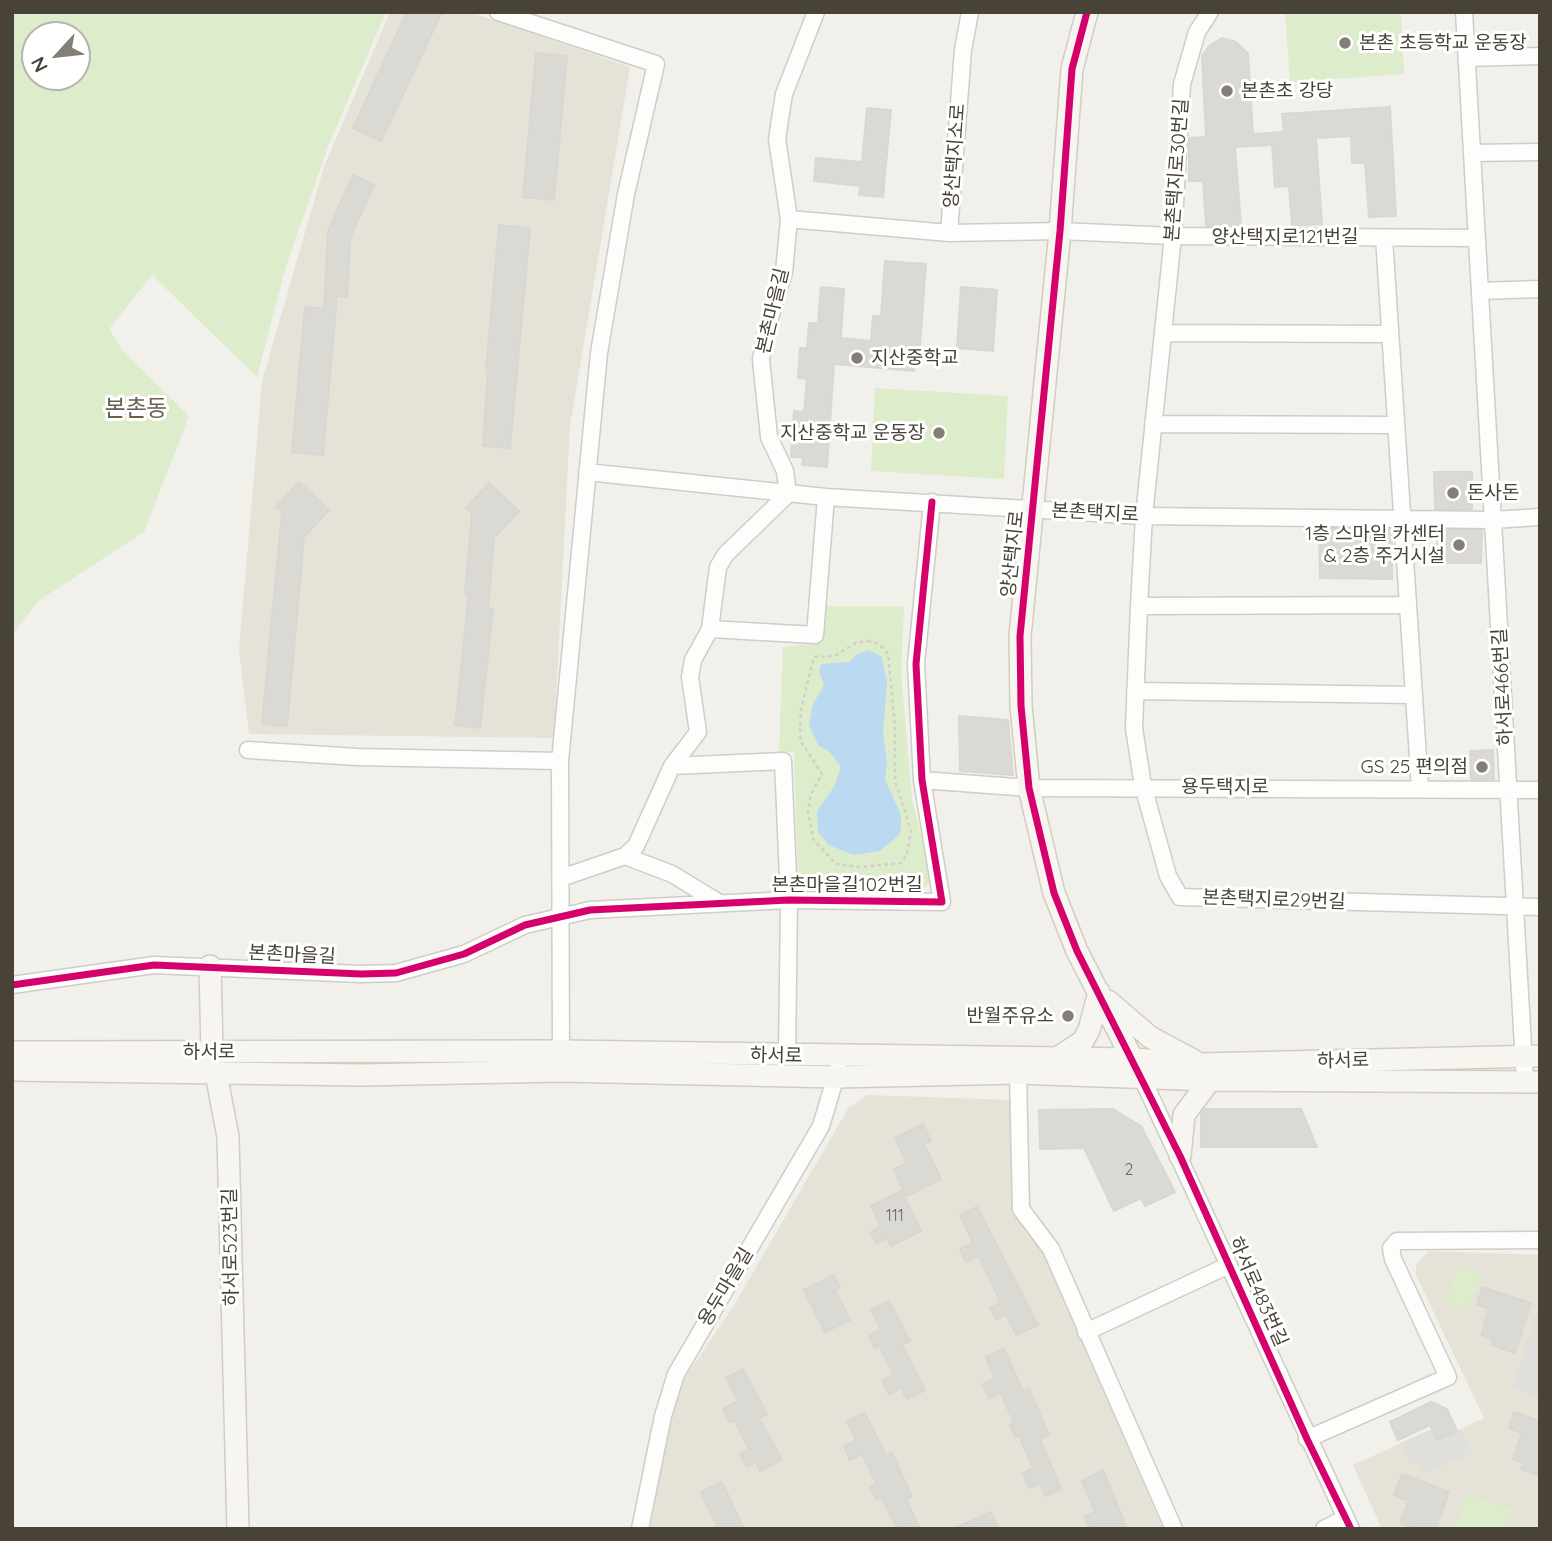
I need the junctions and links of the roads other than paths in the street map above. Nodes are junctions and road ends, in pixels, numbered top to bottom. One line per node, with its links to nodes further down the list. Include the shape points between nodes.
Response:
1 (498, 12): 23 (street, via 656,64 626,194 603,327)
2 (816, 12): 11 (street, 본촌마을길, via 784,94 777,139)
3 (970, 12): 13 (street, 양산택지소로)
4 (1087, 12): 12 (main road, 양산택지로, via 1072,69)
5 (1210, 12): 14 (street, 본촌택지로30번길, via 1197,32 1182,84)
6 (1464, 12): 8 (street, 하서로466번길)
7 (1540, 56): 8 (street)
8 (1467, 58): 10 (street, 하서로466번길)
9 (1540, 152): 10 (street)
10 (1472, 153): 16 (street, 하서로466번길)
11 (789, 219): 13 (street); 24 (street, 본촌마을길, via 784,272 761,359 769,437 785,471)
12 (1060, 231): 13 (street, 양산택지소로); 14 (street, 양산택지로121번길); 27 (main road, 양산택지로)
13 (949, 233)
14 (1173, 236): 15 (street, 양산택지로121번길); 19 (street, 본촌택지로30번길)
15 (1384, 238): 16 (street, 양산택지로121번길); 20 (street, 양산택지로121번길)
16 (1477, 239): 18 (street, 하서로466번길)
17 (1540, 289): 18 (street)
18 (1480, 291): 31 (street, 하서로466번길)
19 (1164, 333): 20 (street); 21 (street, 본촌택지로30번길)
20 (1390, 334): 22 (street, 양산택지로121번길)
21 (1153, 424): 22 (street); 28 (street, 본촌택지로30번길)
22 (1396, 425): 30 (street)
23 (587, 472): 24 (street, 본촌택지로); 38 (street)
24 (788, 494): 25 (street, 본촌택지로); 34 (street, via 718,567)
25 (826, 497): 26 (street, 본촌택지로); 34 (street, via 815,635)
26 (932, 502): 27 (street, 본촌택지로); 40 (street, 본촌마을길102번길, via 916,664)
27 (1033, 509): 28 (street, 본촌택지로); 42 (main road, 양산택지로, via 1020,636)
28 (1144, 516): 30 (street, 본촌택지로); 33 (street, 본촌택지로29번길)
29 (1540, 517): 31 (street, 본촌택지로)
30 (1403, 519): 31 (street, 본촌택지로); 32 (street)
31 (1493, 520): 45 (street, 하서로466번길)
32 (1408, 605): 33 (street); 36 (street)
33 (1139, 606): 35 (street, 본촌택지로29번길)
34 (710, 629): 39 (street, via 692,660 690,677 698,732)
35 (1135, 691): 36 (street); 41 (street, 본촌택지로29번길, via 1134,728)
36 (1414, 695): 43 (street)
37 (248, 750): 38 (street)
38 (560, 761): 47 (street)
39 (672, 765): 46 (street, via 636,846); 48 (street, 본촌마을길102번길, via 783,761)
40 (922, 780): 42 (street, 용두택지로); 48 (street, 본촌마을길102번길, via 942,902)
41 (1143, 786): 42 (street, 용두택지로); 43 (street, 용두택지로); 50 (street, 본촌택지로29번길, via 1156,841 1180,897)
42 (1029, 788): 55 (main road, 양산택지로, via 1054,893)
43 (1420, 789): 45 (street, 용두택지로)
44 (1540, 790): 45 (street, 용두택지로)
45 (1509, 791): 50 (street, 하서로466번길)
46 (625, 856): 47 (street); 49 (street, via 672,874)
47 (561, 878): 52 (street)
48 (789, 900): 49 (street, 본촌마을길102번길); 58 (street)
49 (718, 902): 52 (street, 본촌마을길102번길)
50 (1516, 907): 51 (street, 본촌택지로29번길); 59 (street, 하서로466번길)
51 (1540, 907)
52 (561, 915): 53 (street, 본촌마을길, via 525,925 464,954 396,972); 62 (street)
53 (210, 966): 54 (street, 본촌마을길, via 154,965); 57 (main road, 하서로523번길)
54 (12, 985)
55 (1099, 992): 60 (main road, via 1083,1041); 61 (main road, 양산택지로); 65 (main road, via 1150,1037)
56 (12, 1052): 57 (main road, 하서로)
57 (212, 1052): 62 (main road, 하서로); 66 (main road, 하서로523번길)
58 (787, 1056): 62 (main road, 하서로); 63 (main road, 하서로)
59 (1532, 1056): 65 (main road, 하서로); 69 (street, 하서로466번길)
60 (1056, 1059): 61 (main road, 하서로); 63 (main road, 하서로)
61 (1133, 1059): 65 (main road, 하서로); 68 (main road, 양산택지로)
62 (561, 1061): 63 (main road, 하서로); 66 (main road, 하서로, via 362,1075)
63 (838, 1067): 67 (main road, 하서로); 77 (street, 용두마을길, via 821,1126 676,1374)
64 (12, 1070): 66 (main road, 하서로)
65 (1206, 1072): 68 (main road, 하서로); 69 (main road, 하서로); 70 (main road, via 1184,1115)
66 (215, 1073): 76 (main road, 하서로523번길, via 228,1137)
67 (1018, 1073): 68 (main road, 하서로); 73 (street, via 1021,1209 1051,1249)
68 (1142, 1078): 70 (street, 하서로483번길)
69 (1533, 1082)
70 (1180, 1156): 72 (street, 하서로483번길)
71 (1540, 1240): 74 (street, via 1397,1241 1391,1248 1393,1259 1448,1377)
72 (1229, 1265): 73 (street); 74 (street, 하서로483번길)
73 (1086, 1332): 78 (street)
74 (1307, 1439): 75 (street, 하서로483번길)
75 (1348, 1524): 79 (street)
76 (238, 1529)
77 (640, 1529)
78 (1174, 1529)
79 (1324, 1529)

